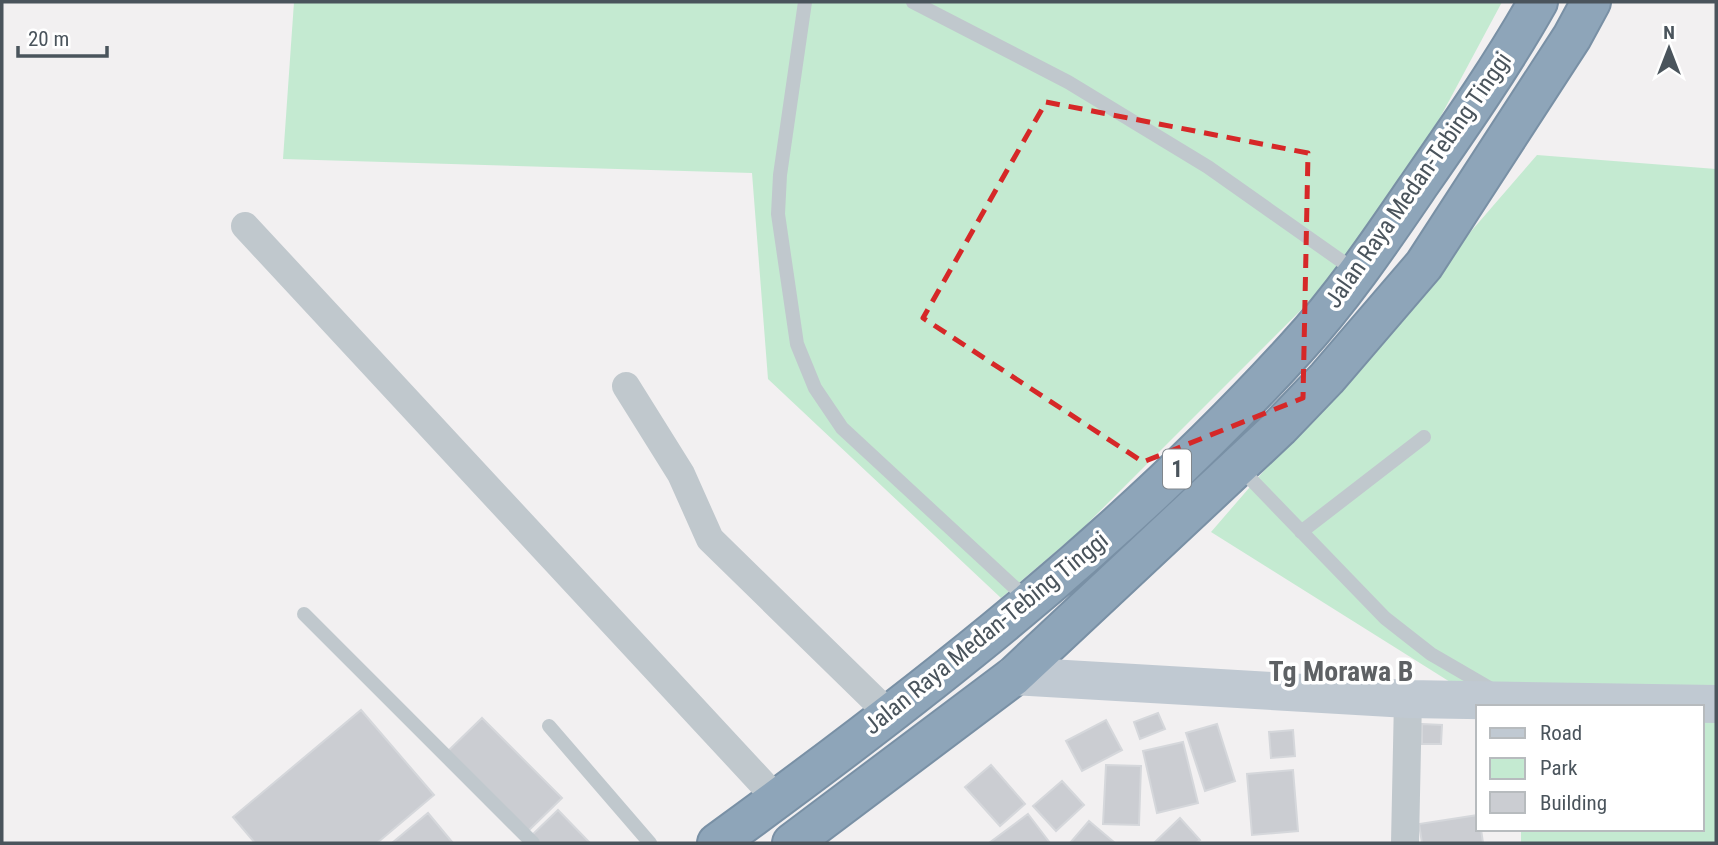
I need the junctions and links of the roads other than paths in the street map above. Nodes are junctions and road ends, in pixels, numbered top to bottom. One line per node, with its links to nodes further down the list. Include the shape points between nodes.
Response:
1 (805, 2): 11 (lane, via 778,214 797,344 815,388 842,428)
2 (913, 2): 6 (lane, via 1068,82 1208,167)
3 (1538, 2): 6 (highway, Jalan Raya Medan-Tebing Tinggi / 1)
4 (1591, 2): 9 (highway, Jalan Raya Medan-Tebing Tinggi / 1, via 1424,265 1327,378)
5 (245, 226): 19 (street)
6 (1359, 273): 11 (highway, Jalan Raya Medan-Tebing Tinggi / 1, via 1296,348 1214,432)
7 (626, 386): 17 (street, via 681,474 710,538)
8 (1424, 438): 10 (lane)
9 (1238, 466): 10 (lane); 13 (highway, Jalan Raya Medan-Tebing Tinggi / 1)
10 (1301, 532): 15 (lane, via 1394,625 1431,654)
11 (1031, 603): 17 (highway, Jalan Raya Medan-Tebing Tinggi / 1)
12 (304, 614): 20 (lane)
13 (1014, 676): 14 (street); 23 (highway, Jalan Raya Medan-Tebing Tinggi / 1)
14 (1408, 699): 15 (street); 24 (street)
15 (1511, 701): 16 (street)
16 (1716, 704)
17 (888, 713): 19 (highway, Jalan Raya Medan-Tebing Tinggi / 1)
18 (549, 726): 21 (lane)
19 (776, 798): 22 (highway, Jalan Raya Medan-Tebing Tinggi / 1)
20 (533, 843)
21 (650, 843)
22 (716, 843)
23 (792, 843)
24 (1405, 843)

